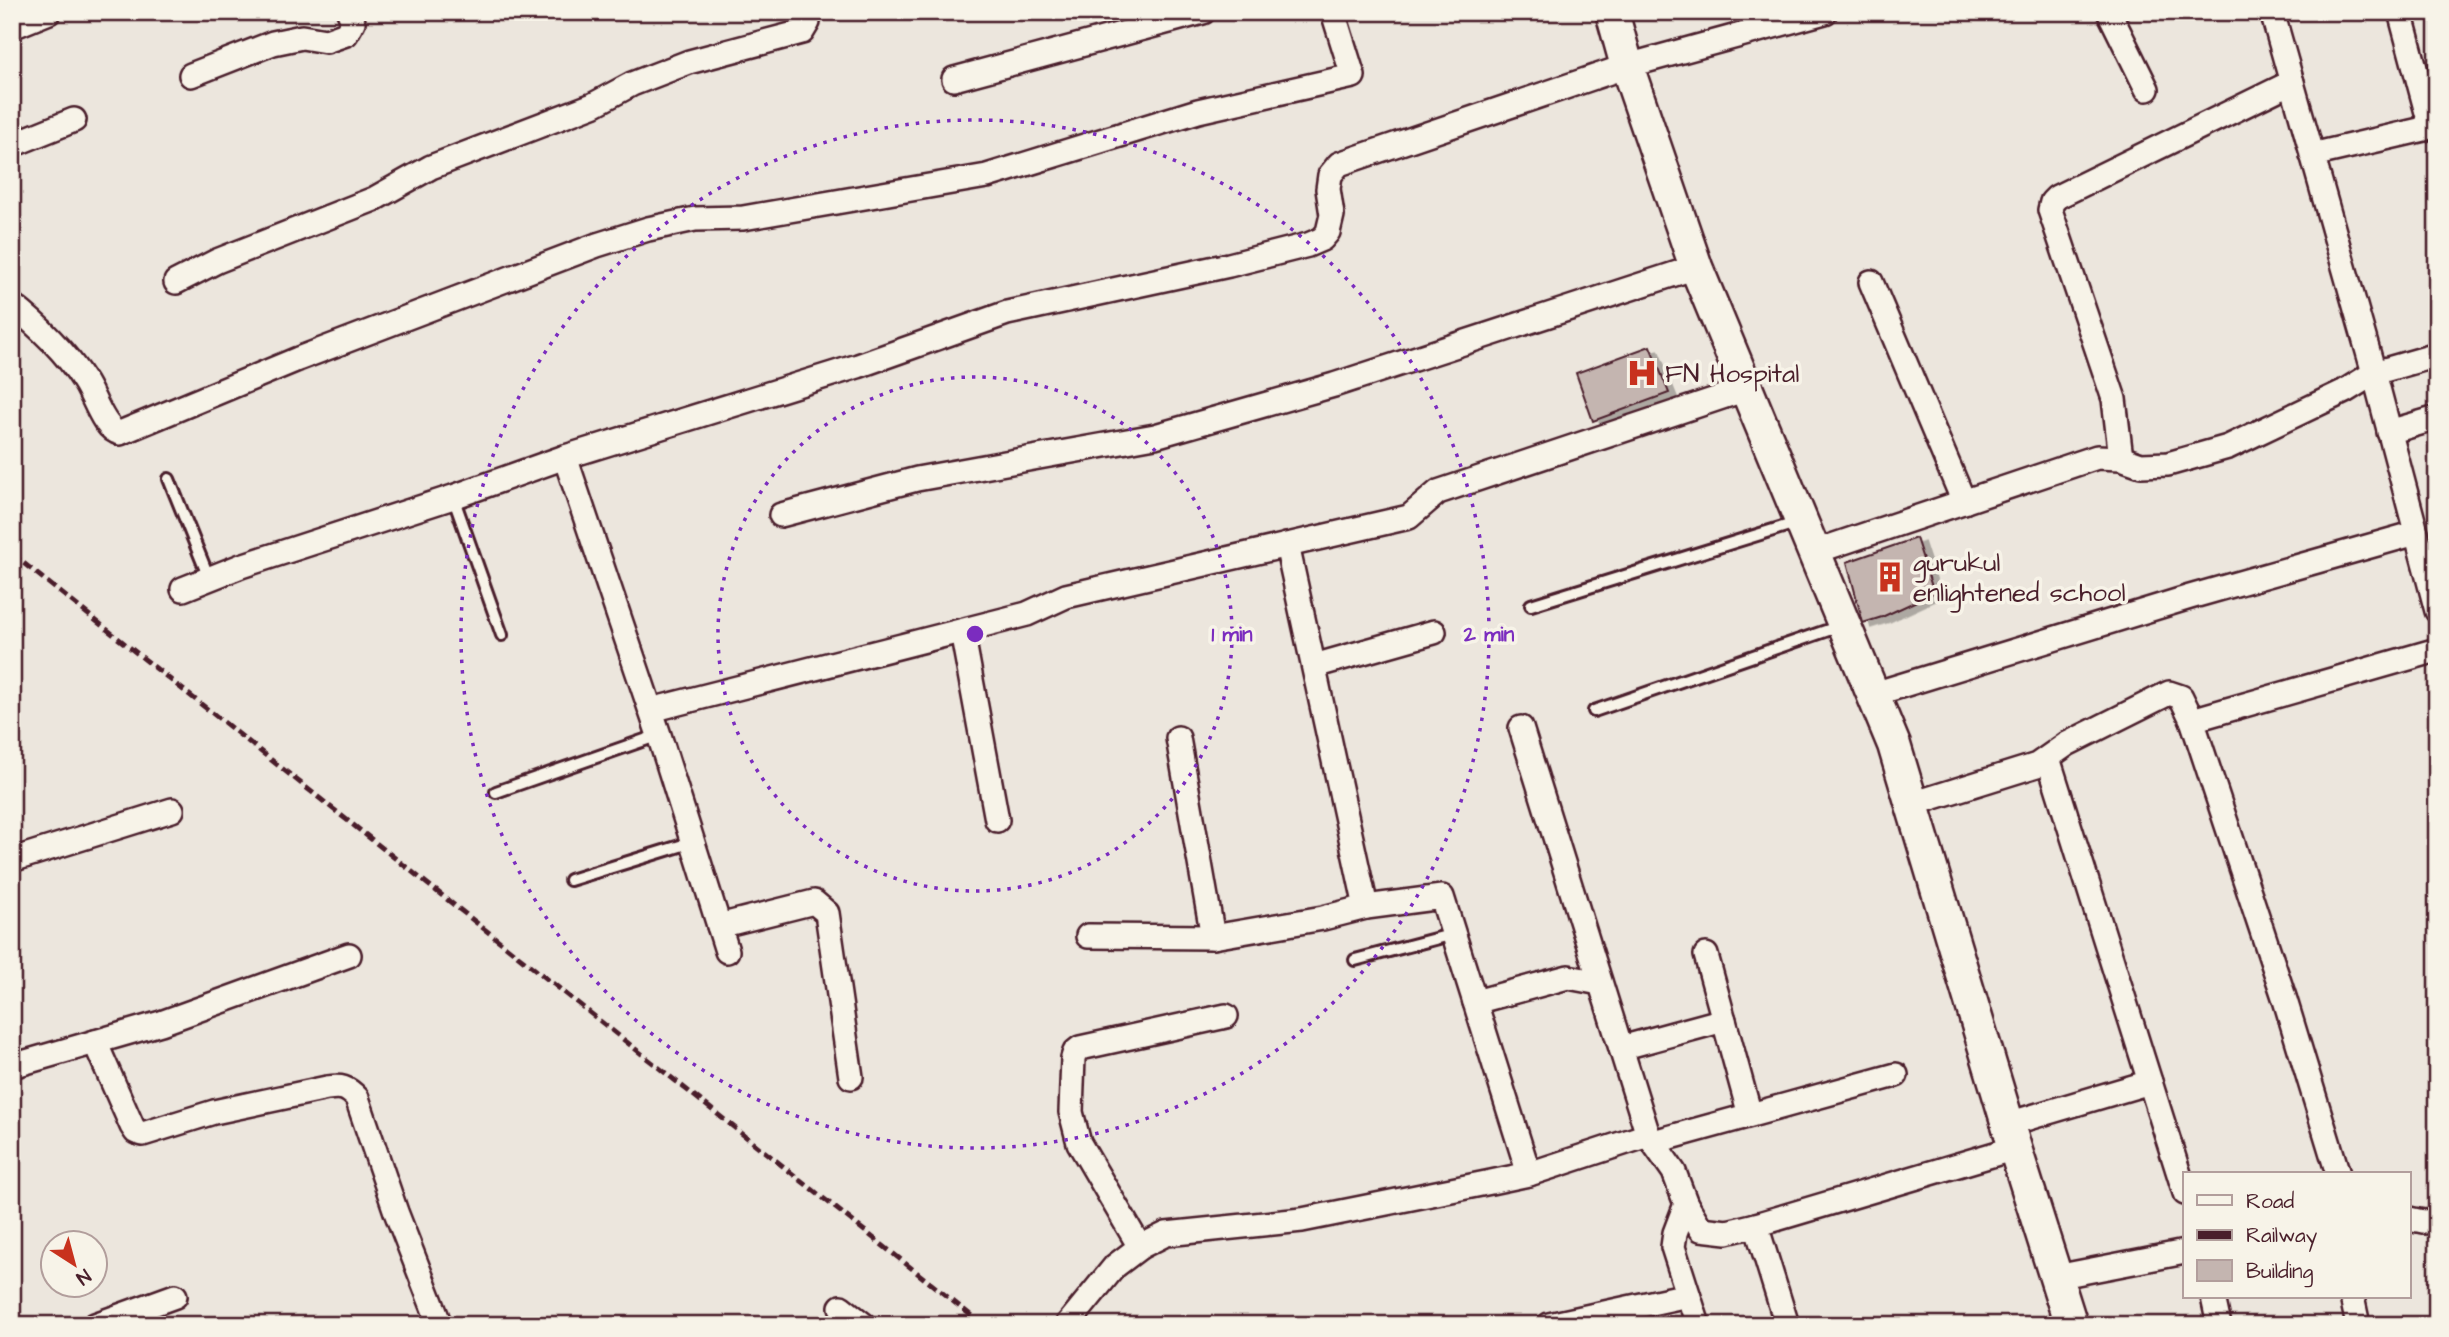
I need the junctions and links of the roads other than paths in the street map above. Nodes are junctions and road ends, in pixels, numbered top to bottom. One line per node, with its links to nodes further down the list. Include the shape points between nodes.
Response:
1 (49, 12): 11 (street)
2 (349, 12): 13 (street, via 353,22 346,34 326,41 302,37 273,43)
3 (806, 12): 21 (street, via 808,22 802,32 689,62 632,84 593,105 431,167 374,199)
4 (1203, 12): 14 (street)
5 (1333, 12): 23 (street, via 1353,76 1198,111 987,176 743,218 695,219 648,229 298,359 120,433 110,429 84,380 68,361)
6 (1612, 12): 12 (street)
7 (1825, 12): 12 (street)
8 (2109, 12): 16 (street)
9 (2272, 12): 15 (street)
10 (2400, 12): 19 (street, via 2429,125)
11 (12, 27)
12 (1627, 66): 20 (street); 29 (street, via 1339,164 1330,175 1328,232 1308,245 1007,313 858,366)
13 (191, 75)
14 (954, 79)
15 (2291, 82): 19 (street); 30 (street, via 2052,202 2050,210 2114,399)
16 (2147, 89)
17 (74, 120): 18 (street)
18 (12, 145)
19 (2312, 155): 25 (street)
20 (1696, 267): 26 (street); 34 (street, via 1344,382 1155,436 917,479)
21 (176, 282)
22 (1871, 282): 33 (street)
23 (12, 305)
24 (2437, 355): 25 (street)
25 (2374, 373): 28 (street); 30 (street, via 2228,447 2168,464 2141,465)
26 (1746, 389): 35 (street); 37 (street, via 1438,492 1409,517)
27 (2437, 418): 28 (street)
28 (2389, 432): 36 (street)
29 (565, 457): 32 (street); 51 (street)
30 (2122, 458): 33 (street, via 2097,457)
31 (169, 479): 40 (lane)
32 (453, 497): 40 (street); 47 (lane)
33 (1964, 502): 38 (street)
34 (780, 515)
35 (1801, 522): 38 (street); 42 (lane)
36 (2416, 533): 39 (street); 50 (street)
37 (1287, 545): 45 (street, via 1066,596 1027,614); 49 (street)
38 (1814, 552): 44 (street)
39 (2432, 573): 43 (street)
40 (209, 578): 41 (street)
41 (183, 589)
42 (1531, 605)
43 (2437, 611)
44 (1845, 624): 50 (street); 52 (lane)
45 (962, 631): 51 (street); 61 (street)
46 (1434, 632): 49 (street)
47 (502, 635)
48 (2437, 650): 53 (street)
49 (1314, 666): 65 (street)
50 (1874, 694): 59 (street)
51 (651, 710): 55 (street)
52 (1594, 711)
53 (2192, 720): 57 (street, via 2182,697 2169,693); 88 (street)
54 (1521, 728): 74 (street)
55 (659, 735): 58 (lane); 62 (street)
56 (1178, 738): 69 (street)
57 (2048, 758): 59 (street); 83 (street)
58 (496, 792)
59 (1912, 804): 85 (street)
60 (172, 810): 63 (street)
61 (997, 820)
62 (693, 842): 64 (lane); 66 (street)
63 (12, 860)
64 (570, 880)
65 (1366, 907): 67 (street, via 1442,897); 69 (street)
66 (719, 926): 70 (street); 82 (street, via 814,902 821,906 827,913)
67 (1454, 934): 73 (lane); 75 (street)
68 (1088, 936): 69 (street)
69 (1213, 937)
70 (727, 951)
71 (349, 955): 78 (street)
72 (1706, 956): 77 (street)
73 (1354, 960)
74 (1601, 983): 75 (street, via 1568,977); 79 (street)
75 (1475, 1002): 87 (street)
76 (1226, 1016): 96 (street, via 1080,1048 1073,1058 1071,1112 1079,1143)
77 (1724, 1020): 79 (street); 84 (street)
78 (95, 1042): 80 (street); 105 (street, via 132,1126 143,1134 214,1112 314,1090 341,1086 351,1090)
79 (1621, 1048): 86 (street)
80 (12, 1066)
81 (1896, 1075): 84 (street)
82 (851, 1077)
83 (2150, 1082): 85 (street); 91 (street)
84 (1750, 1115): 86 (street)
85 (2011, 1136): 95 (street); 103 (street)
86 (1651, 1138): 89 (street); 92 (street, via 1674,1172)
87 (1520, 1147): 89 (street); 90 (street)
88 (2337, 1172)
89 (1529, 1174): 90 (street)
90 (1491, 1181): 96 (street, via 1301,1220 1166,1234)
91 (2183, 1187)
92 (1686, 1204): 95 (street, via 1701,1229); 99 (street, via 1673,1247)
93 (2410, 1219): 94 (street)
94 (2437, 1221)
95 (1755, 1226): 110 (street)
96 (1140, 1247): 107 (street, via 1115,1266)
97 (2183, 1253): 103 (street)
98 (175, 1296): 104 (street)
99 (1688, 1296): 108 (street); 109 (street)
100 (2213, 1298): 111 (street)
101 (2352, 1298): 112 (street)
102 (841, 1307): 106 (street)
103 (2065, 1311)
104 (95, 1325)
105 (439, 1325)
106 (864, 1325)
107 (1067, 1325)
108 (1549, 1325)
109 (1698, 1325)
110 (1787, 1325)
111 (2219, 1325)
112 (2358, 1325)

